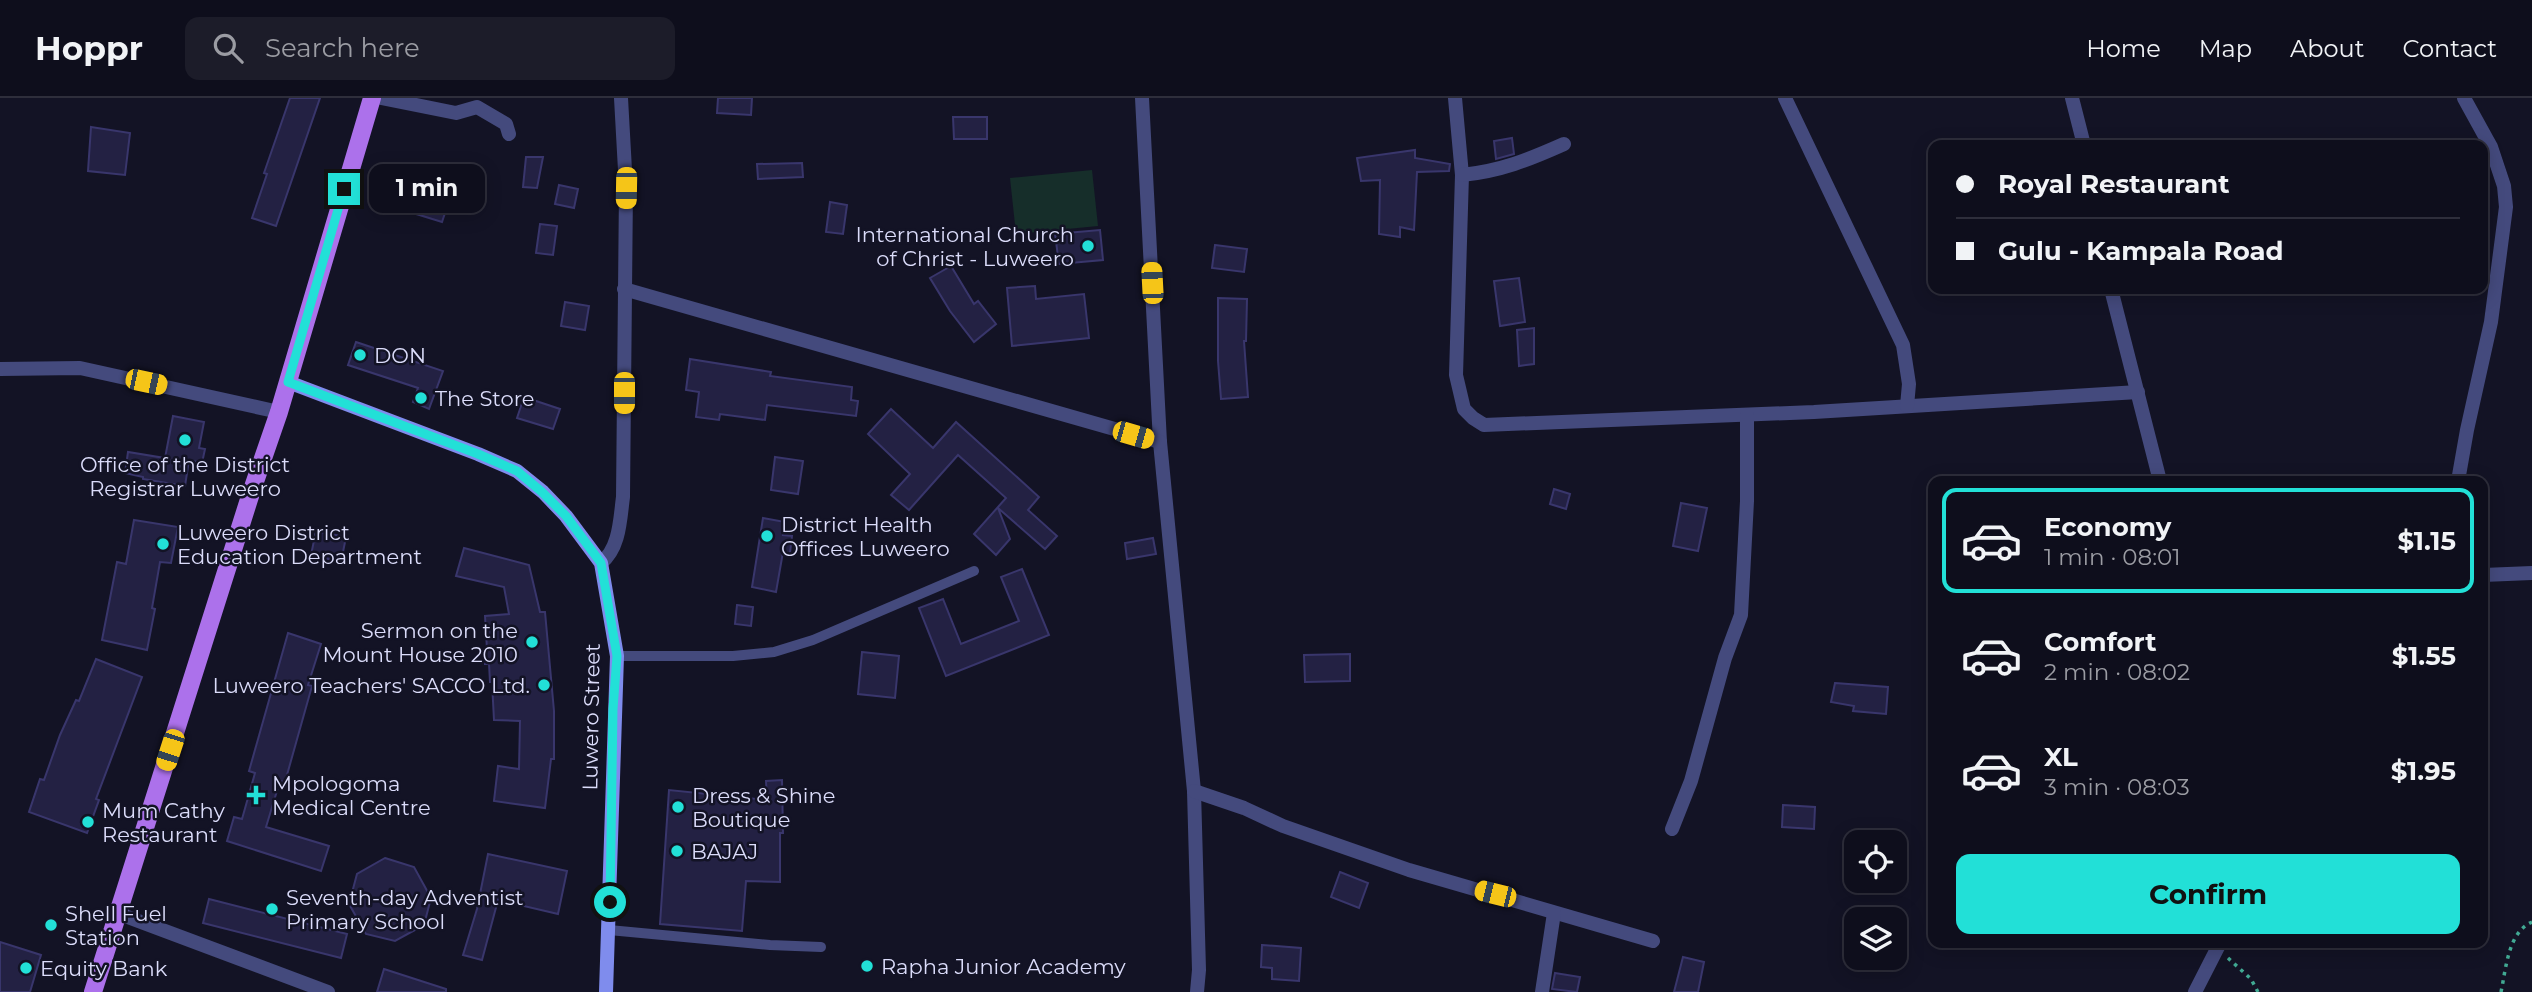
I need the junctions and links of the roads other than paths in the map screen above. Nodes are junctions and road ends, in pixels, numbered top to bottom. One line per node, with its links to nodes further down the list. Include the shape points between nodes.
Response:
1 (372, 98): 18 (main road)
2 (381, 98): 9 (street, via 456,113 477,107 506,124)
3 (621, 98): 15 (street, via 626,188)
4 (1142, 98): 23 (street)
5 (1455, 98): 14 (street)
6 (1784, 98): 20 (street, via 1903,345)
7 (2073, 98): 10 (street)
8 (2464, 98): 11 (street)
9 (509, 134)
10 (2083, 140)
11 (2487, 140)
12 (2488, 142): 25 (street, via 2504,186 2506,207 2491,322)
13 (1564, 144): 14 (street, via 1518,165)
14 (1462, 175): 22 (street, via 1456,375 1464,409 1473,418 1484,425)
15 (624, 289): 23 (street); 26 (street, via 623,497 615,542)
16 (2112, 294): 19 (street)
17 (0, 369): 21 (street, via 80,368)
18 (288, 382): 21 (main road); 26 (main road, Luwero Street, via 517,471 566,516)
19 (2138, 392): 20 (street); 24 (street)
20 (1907, 407): 22 (street)
21 (279, 412): 34 (main road)
22 (1747, 415): 32 (street, via 1741,615)
23 (1160, 442): 31 (street)
24 (2159, 476)
25 (2459, 476)
26 (601, 563): 30 (main road, Luwero Street)
27 (974, 571): 30 (lane, via 813,640 774,652)
28 (2532, 573): 29 (street)
29 (2488, 575)
30 (617, 656): 35 (main road, Luwero Street)
31 (1194, 791): 33 (street, via 1409,870); 42 (street)
32 (1672, 829)
33 (1554, 913): 36 (street); 43 (street)
34 (117, 914): 39 (main road); 40 (street)
35 (609, 930): 37 (lane); 41 (main road, Luwero Street)
36 (1653, 941)
37 (821, 947)
38 (2217, 948): 44 (street)
39 (93, 992)
40 (327, 992)
41 (606, 992)
42 (1197, 992)
43 (1542, 992)
44 (2195, 992)

